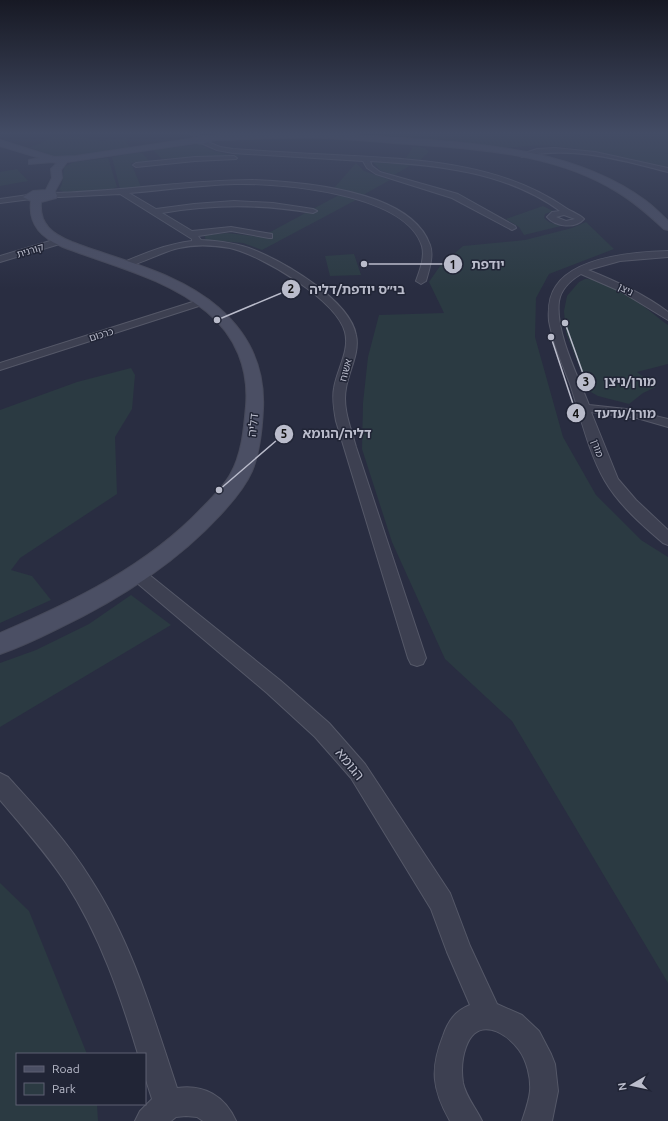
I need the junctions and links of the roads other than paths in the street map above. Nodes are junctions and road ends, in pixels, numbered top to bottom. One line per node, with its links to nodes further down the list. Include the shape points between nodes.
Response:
1 (46, 184): 9 (street)
2 (51, 184): 9 (street, דליה)
3 (201, 184): 8 (street)
4 (279, 184): 23 (street, via 312,187 352,196 387,208 412,224 426,244 427,255)
5 (416, 184): 15 (street, via 455,196)
6 (515, 184): 13 (street, via 539,193)
7 (610, 184): 14 (street, via 650,209)
8 (122, 192): 9 (street); 12 (street)
9 (41, 196): 10 (street); 18 (street, דליה, via 36,218 46,231)
10 (0, 201)
11 (313, 211): 12 (street, via 263,204 222,203)
12 (154, 212): 17 (street)
13 (569, 214)
14 (668, 227)
15 (512, 228)
16 (269, 236): 17 (street, via 231,230)
17 (194, 238): 21 (street, אשוח); 32 (street, אשוח, via 239,247 283,268 324,298 349,326 352,336 339,393 340,412)
18 (60, 241): 20 (street, קורנית); 21 (street, דליה)
19 (668, 254): 22 (street, מורן, via 637,255 604,261)
20 (0, 259)
21 (125, 265): 24 (street, דליה, via 168,281)
22 (580, 270): 25 (street, ניצן, via 631,291); 27 (street, מורן, via 567,279 558,290 554,301 560,343)
23 (421, 281)
24 (202, 302): 26 (street, כרכום); 30 (street, דליה, via 229,325 249,355 255,387 251,446 242,471 229,492 208,516 183,540)
25 (668, 317)
26 (0, 367)
27 (584, 408): 28 (street, via 622,411); 29 (street, מורן, via 611,480 643,518)
28 (668, 423)
29 (668, 539)
30 (136, 573): 31 (street, דליה, via 78,608); 34 (street, הגומא, via 307,716 358,771 441,902)
31 (0, 644)
32 (417, 658)
33 (0, 784): 35 (street, via 49,840 83,888 110,938 133,992)
34 (488, 1014): 37 (street, via 472,1018 459,1028 451,1043 447,1063 449,1086); 38 (street, via 501,1017 517,1026 530,1041 541,1061 545,1086 543,1108)
35 (159, 1113): 36 (street, via 185,1100 206,1105)
36 (221, 1121)
37 (466, 1121)
38 (537, 1121)

